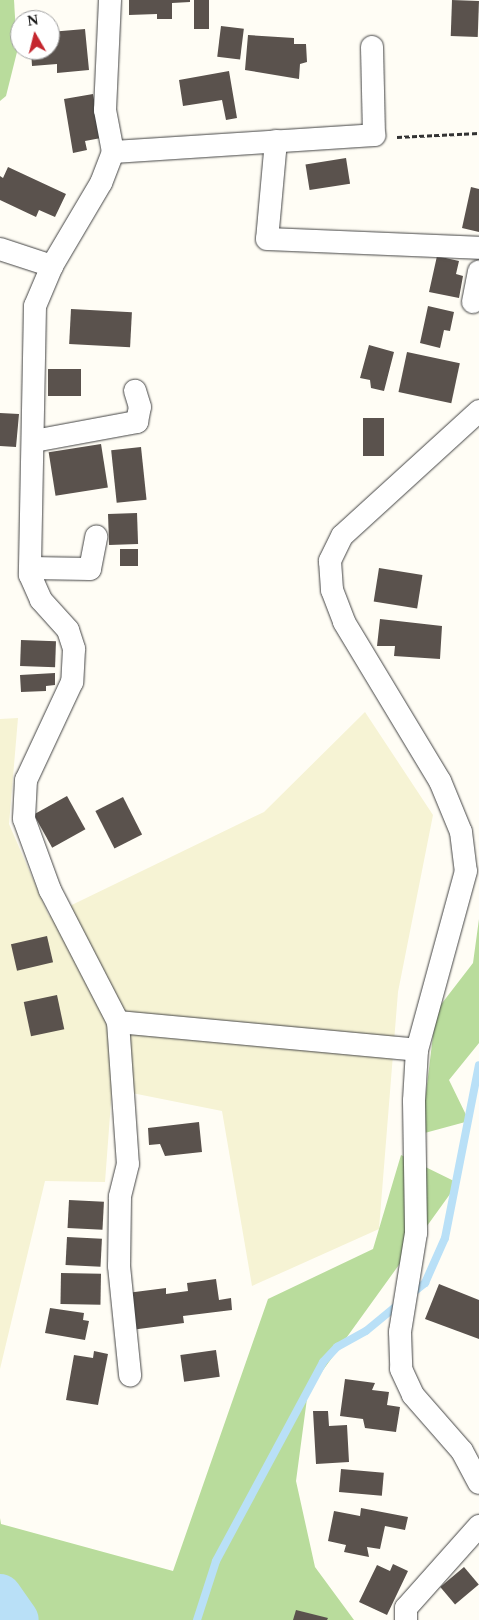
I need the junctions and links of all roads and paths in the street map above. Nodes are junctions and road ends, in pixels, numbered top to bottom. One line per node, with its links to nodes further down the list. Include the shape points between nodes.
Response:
1 (110, 0): 6 (street, via 105,110)
2 (372, 47): 4 (street)
3 (479, 132): 4 (path, via 395,137)
4 (374, 135): 5 (street)
5 (276, 141): 6 (street); 7 (street, via 267,239)
6 (113, 152): 9 (street, via 97,191)
7 (479, 248)
8 (0, 249): 9 (street)
9 (52, 266): 14 (street, via 35,306)
10 (479, 272): 11 (street)
11 (473, 302)
12 (135, 391): 14 (street, via 140,407 137,422)
13 (479, 411): 18 (street, via 342,536 330,561 332,590 344,622 440,781 460,832 466,871)
14 (34, 441): 16 (street)
15 (96, 537): 16 (street, via 90,569)
16 (31, 568): 17 (street, via 40,600 68,630 74,649 72,682 26,780 24,819 50,890)
17 (118, 1022): 18 (street); 19 (street, via 128,1164 120,1197 119,1266)
18 (417, 1050): 20 (street, via 414,1100 416,1234 400,1332 402,1369 413,1395 462,1452)
19 (130, 1375)
20 (479, 1483)
21 (479, 1526): 22 (street, via 406,1608)
22 (406, 1620)

